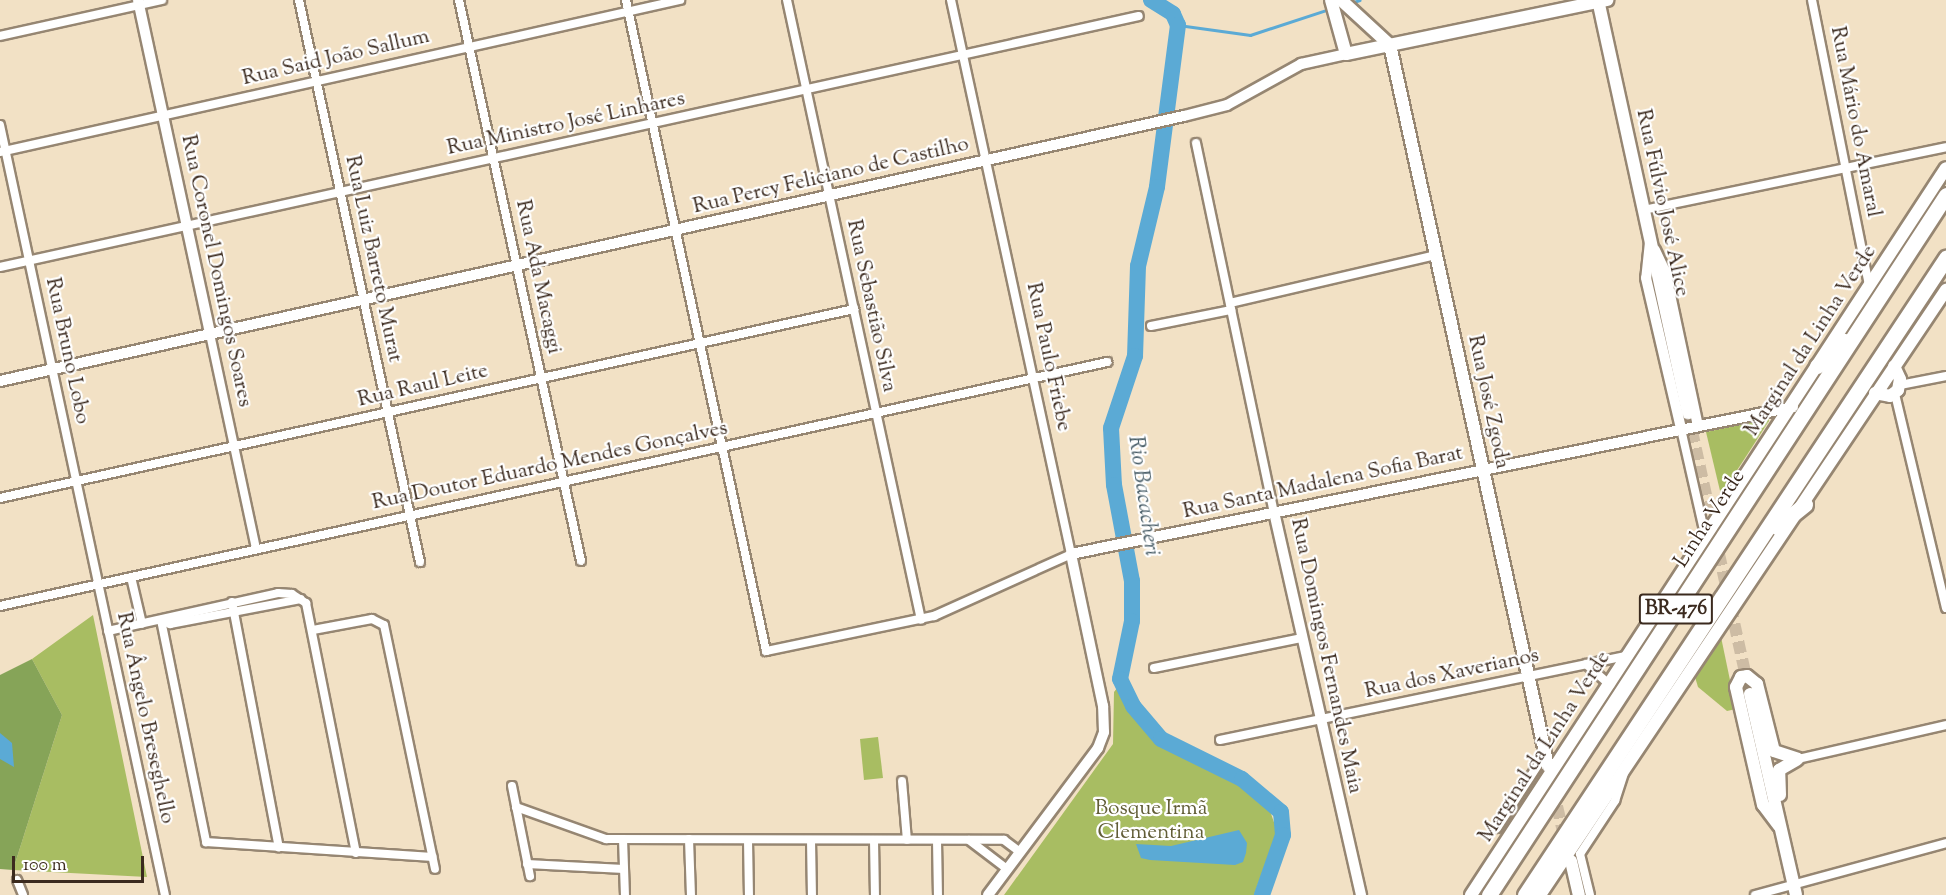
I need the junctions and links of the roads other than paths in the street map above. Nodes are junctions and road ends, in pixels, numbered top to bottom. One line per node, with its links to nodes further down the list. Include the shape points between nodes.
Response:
1 (162, 0): 12 (street)
2 (299, 0): 20 (street, Rua Luiz Barreto Murat)
3 (459, 0): 17 (street, Rua Ada Macaggi)
4 (627, 0): 13 (street)
5 (680, 0): 13 (street, Rua Said João Sallum)
6 (787, 0): 21 (street, Rua Sebastião Silva)
7 (951, 0): 19 (street, Rua Paulo Friebe)
8 (1331, 0): 18 (main road)
9 (1341, 0): 16 (main road)
10 (1812, 0): 30 (street, Rua Mário do Amaral)
11 (1601, 1): 16 (main road); 35 (main road, Rua Fúlvio José Alice)
12 (138, 3): 15 (street); 22 (street, Rua Coronel Domingos Soares)
13 (629, 11): 17 (street, Rua Said João Sallum); 23 (street)
14 (1139, 16): 19 (street, Rua Ministro José Linhares)
15 (0, 36)
16 (1390, 45): 18 (main road); 39 (main road, Rua José Zgoda)
17 (469, 47): 20 (street, Rua Said João Sallum); 28 (street, Rua Ada Macaggi)
18 (1346, 54): 29 (street, Rua Percy Feliciano de Castilho, via 1301,64 1232,102 1184,117)
19 (962, 55): 21 (street, Rua Ministro José Linhares); 29 (street, Rua Paulo Friebe)
20 (316, 81): 22 (street, Rua Said João Sallum); 32 (street, Rua Luiz Barreto Murat)
21 (806, 89): 23 (street, Rua Ministro José Linhares); 34 (street, Rua Sebastião Silva)
22 (162, 116): 27 (street, Rua Said João Sallum); 36 (street, Rua Coronel Domingos Soares)
23 (653, 123): 28 (street, Rua Ministro José Linhares); 37 (street)
24 (0, 125): 27 (street, Rua Bruno Lobo)
25 (1196, 143): 47 (street, Rua Domingos Fernandes Maia)
26 (1946, 147): 30 (street)
27 (3, 151): 41 (street, Rua Bruno Lobo)
28 (494, 158): 32 (street, Rua Ministro José Linhares); 42 (street, Rua Ada Macaggi)
29 (986, 161): 34 (street, Rua Percy Feliciano de Castilho); 59 (street, Rua Paulo Friebe)
30 (1845, 167): 35 (street); 44 (street, Rua Mário do Amaral)
31 (1946, 168): 44 (main road, Marginal da Linha Verde)
32 (340, 192): 36 (street, Rua Ministro José Linhares); 46 (street, Rua Luiz Barreto Murat)
33 (1946, 195): 49 (highway, Linha Verde / BR-476)
34 (829, 196): 37 (street, Rua Percy Feliciano de Castilho); 48 (street, Rua Sebastião Silva)
35 (1643, 210): 38 (main road, Rua Fúlvio José Alice)
36 (186, 226): 41 (street, Rua Ministro José Linhares); 51 (street, Rua Coronel Domingos Soares)
37 (676, 230): 42 (street, Rua Percy Feliciano de Castilho); 52 (street)
38 (1650, 242): 66 (main road, Rua Fúlvio José Alice); 67 (street, via 1665,271); 68 (street, via 1646,278)
39 (1436, 255): 47 (street); 71 (main road, Rua José Zgoda)
40 (1946, 258): 79 (highway, BR-476)
41 (29, 261): 43 (street, Rua Ministro José Linhares); 56 (street, Rua Bruno Lobo)
42 (517, 266): 46 (street, Rua Percy Feliciano de Castilho, via 432,289); 58 (street, Rua Ada Macaggi)
43 (0, 267)
44 (1869, 286): 54 (main road, Marginal da Linha Verde)
45 (1946, 290): 55 (main road)
46 (364, 300): 51 (street, Rua Percy Feliciano de Castilho); 64 (street, Rua Luiz Barreto Murat)
47 (1231, 306): 50 (street); 76 (street, Rua Domingos Fernandes Maia)
48 (854, 309): 52 (street, Rua Raul Leite); 65 (street, Rua Sebastião Silva)
49 (1863, 322): 54 (highway); 145 (highway, Linha Verde / BR-476)
50 (1151, 327)
51 (210, 334): 56 (street, Rua Percy Feliciano de Castilho); 69 (street, Rua Coronel Domingos Soares)
52 (700, 343): 58 (street, Rua Raul Leite); 70 (street)
53 (1107, 362): 59 (street, Rua Doutor Eduardo Mendes Gonçalves)
54 (1817, 366): 63 (main road, Marginal da Linha Verde)
55 (1894, 366): 61 (main road); 62 (main road)
56 (52, 369): 60 (street, Rua Percy Feliciano de Castilho); 72 (street, Rua Bruno Lobo)
57 (1946, 376): 61 (street)
58 (541, 378): 64 (street, Rua Raul Leite); 73 (street, Rua Ada Macaggi)
59 (1033, 378): 65 (street, Rua Doutor Eduardo Mendes Gonçalves); 81 (street, Rua Paulo Friebe)
60 (0, 381)
61 (1898, 389): 62 (main road); 86 (street)
62 (1875, 393): 75 (main road)
63 (1793, 406): 67 (street, Rua Santa Madalena Sofia Barat); 96 (main road, Marginal da Linha Verde)
64 (388, 412): 69 (street, Rua Raul Leite); 77 (street, Rua Luiz Barreto Murat)
65 (876, 413): 70 (street, Rua Doutor Eduardo Mendes Gonçalves); 91 (street, Rua Sebastião Silva)
66 (1688, 413)
67 (1698, 426): 68 (street, Rua Santa Madalena Sofia Barat)
68 (1681, 429): 71 (street, Rua Santa Madalena Sofia Barat); 78 (street)
69 (234, 446): 72 (street, Rua Raul Leite); 80 (street, Rua Coronel Domingos Soares)
70 (722, 447): 73 (street, Rua Doutor Eduardo Mendes Gonçalves); 91 (street, Rua Santa Madalena Sofia Barat, via 766,651)
71 (1483, 470): 76 (street, Rua Santa Madalena Sofia Barat); 99 (main road, Rua José Zgoda)
72 (76, 481): 74 (street, Rua Raul Leite); 85 (street, Rua Bruno Lobo)
73 (564, 482): 77 (street, Rua Doutor Eduardo Mendes Gonçalves); 82 (street, Rua Ada Macaggi)
74 (0, 498)
75 (1805, 504): 79 (highway); 107 (main road)
76 (1274, 512): 81 (street, Rua Santa Madalena Sofia Barat); 95 (street, Rua Domingos Fernandes Maia)
77 (410, 515): 80 (street, Rua Doutor Eduardo Mendes Gonçalves); 83 (street, Rua Luiz Barreto Murat)
78 (1703, 526)
79 (1764, 539): 146 (highway, BR-476)
80 (256, 549): 84 (street, Rua Doutor Eduardo Mendes Gonçalves)
81 (1071, 554): 91 (street, Rua Santa Madalena Sofia Barat); 123 (street, Rua Paulo Friebe, via 1105,723 1098,748)
82 (581, 561)
83 (420, 562)
84 (130, 577): 85 (street, Rua Doutor Eduardo Mendes Gonçalves); 92 (street)
85 (98, 584): 87 (street, Rua Doutor Eduardo Mendes Gonçalves); 94 (street, Rua Ângelo Breseghello)
86 (1944, 593): 89 (street)
87 (0, 606)
88 (233, 607): 90 (street, via 170,624); 93 (street, via 301,599 308,607); 122 (street)
89 (1946, 608)
90 (161, 620): 92 (street); 122 (street, via 204,839 211,844)
91 (921, 620)
92 (142, 624): 94 (street)
93 (313, 630): 124 (street); 125 (street, via 372,619 384,625)
94 (108, 631): 135 (street, Rua Ângelo Breseghello)
95 (1301, 638): 98 (street); 102 (street, Rua Domingos Fernandes Maia)
96 (1629, 655): 97 (street, Rua dos Xaverianos); 100 (main road, Marginal da Linha Verde)
97 (1586, 664): 99 (street, Rua dos Xaverianos); 100 (street)
98 (1154, 668)
99 (1528, 676): 102 (street, Rua dos Xaverianos); 106 (main road, Rua José Zgoda)
100 (1610, 685): 144 (main road, Marginal da Linha Verde)
101 (1750, 694): 111 (main road)
102 (1319, 720): 104 (street, Rua dos Xaverianos); 143 (street, Rua Domingos Fernandes Maia)
103 (1946, 725): 105 (street)
104 (1220, 740)
105 (1798, 759): 111 (main road, via 1781,767 1778,775); 111 (main road, via 1774,752 1757,684 1747,676 1742,677 1736,687 1763,805)
106 (1546, 760): 112 (street)
107 (1628, 762): 147 (main road); 149 (street, via 1615,801 1580,854)
108 (902, 781): 118 (street)
109 (512, 786): 110 (street)
110 (516, 807): 113 (street, via 606,839); 127 (street)
111 (1779, 826): 133 (main road)
112 (1497, 828)
113 (623, 839): 114 (street); 128 (street)
114 (689, 840): 115 (street); 137 (street)
115 (748, 840): 116 (street); 138 (street)
116 (811, 840): 117 (street); 139 (street)
117 (874, 840): 118 (street); 140 (street)
118 (907, 840): 119 (street)
119 (938, 840): 120 (street); 141 (street)
120 (969, 840): 123 (street, via 1004,840); 130 (street)
121 (1946, 843): 133 (street)
122 (279, 848): 124 (street)
123 (1020, 852): 130 (street)
124 (356, 853): 125 (street)
125 (433, 857): 129 (street)
126 (1571, 861): 148 (main road)
127 (527, 864): 128 (street); 131 (street)
128 (624, 868): 136 (street)
129 (435, 869)
130 (1007, 869): 142 (street)
131 (530, 876)
132 (16, 880): 134 (street)
133 (1794, 890): 150 (street)
134 (23, 895)
135 (165, 895)
136 (625, 895)
137 (691, 895)
138 (749, 895)
139 (812, 895)
140 (875, 895)
141 (938, 895)
142 (988, 895)
143 (1361, 895)
144 (1471, 895)
145 (1488, 895)
146 (1525, 895)
147 (1540, 895)
148 (1579, 895)
149 (1590, 895)
150 (1755, 895)

